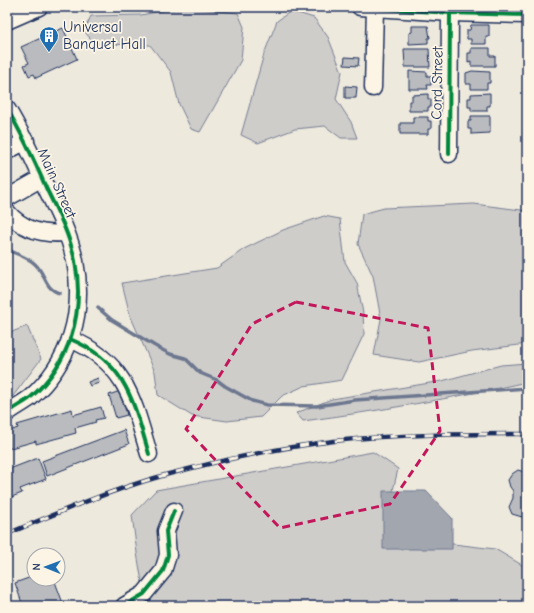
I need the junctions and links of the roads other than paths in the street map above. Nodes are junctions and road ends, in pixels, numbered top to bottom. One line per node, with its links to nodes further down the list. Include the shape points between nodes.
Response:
1 (39, 7): 5 (street)
2 (367, 8): 3 (street); 6 (street)
3 (450, 13): 4 (street); 10 (street, Cord Street)
4 (527, 15)
5 (7, 21)
6 (373, 88)
7 (7, 108): 8 (street, Main Street)
8 (26, 141): 9 (street); 11 (street, Main Street)
9 (7, 150)
10 (449, 154)
11 (42, 178): 12 (street); 14 (street, Main Street)
12 (7, 198)
13 (7, 212): 14 (street, via 38,233)
14 (65, 233): 15 (street, Main Street, via 75,260 78,288 76,325)
15 (70, 338): 16 (street, Main Street, via 50,376 29,398); 17 (street, via 112,364 122,379)
16 (7, 413)
17 (149, 454)
18 (174, 511): 19 (street, via 166,531 168,555 163,571 144,594)
19 (124, 606)

